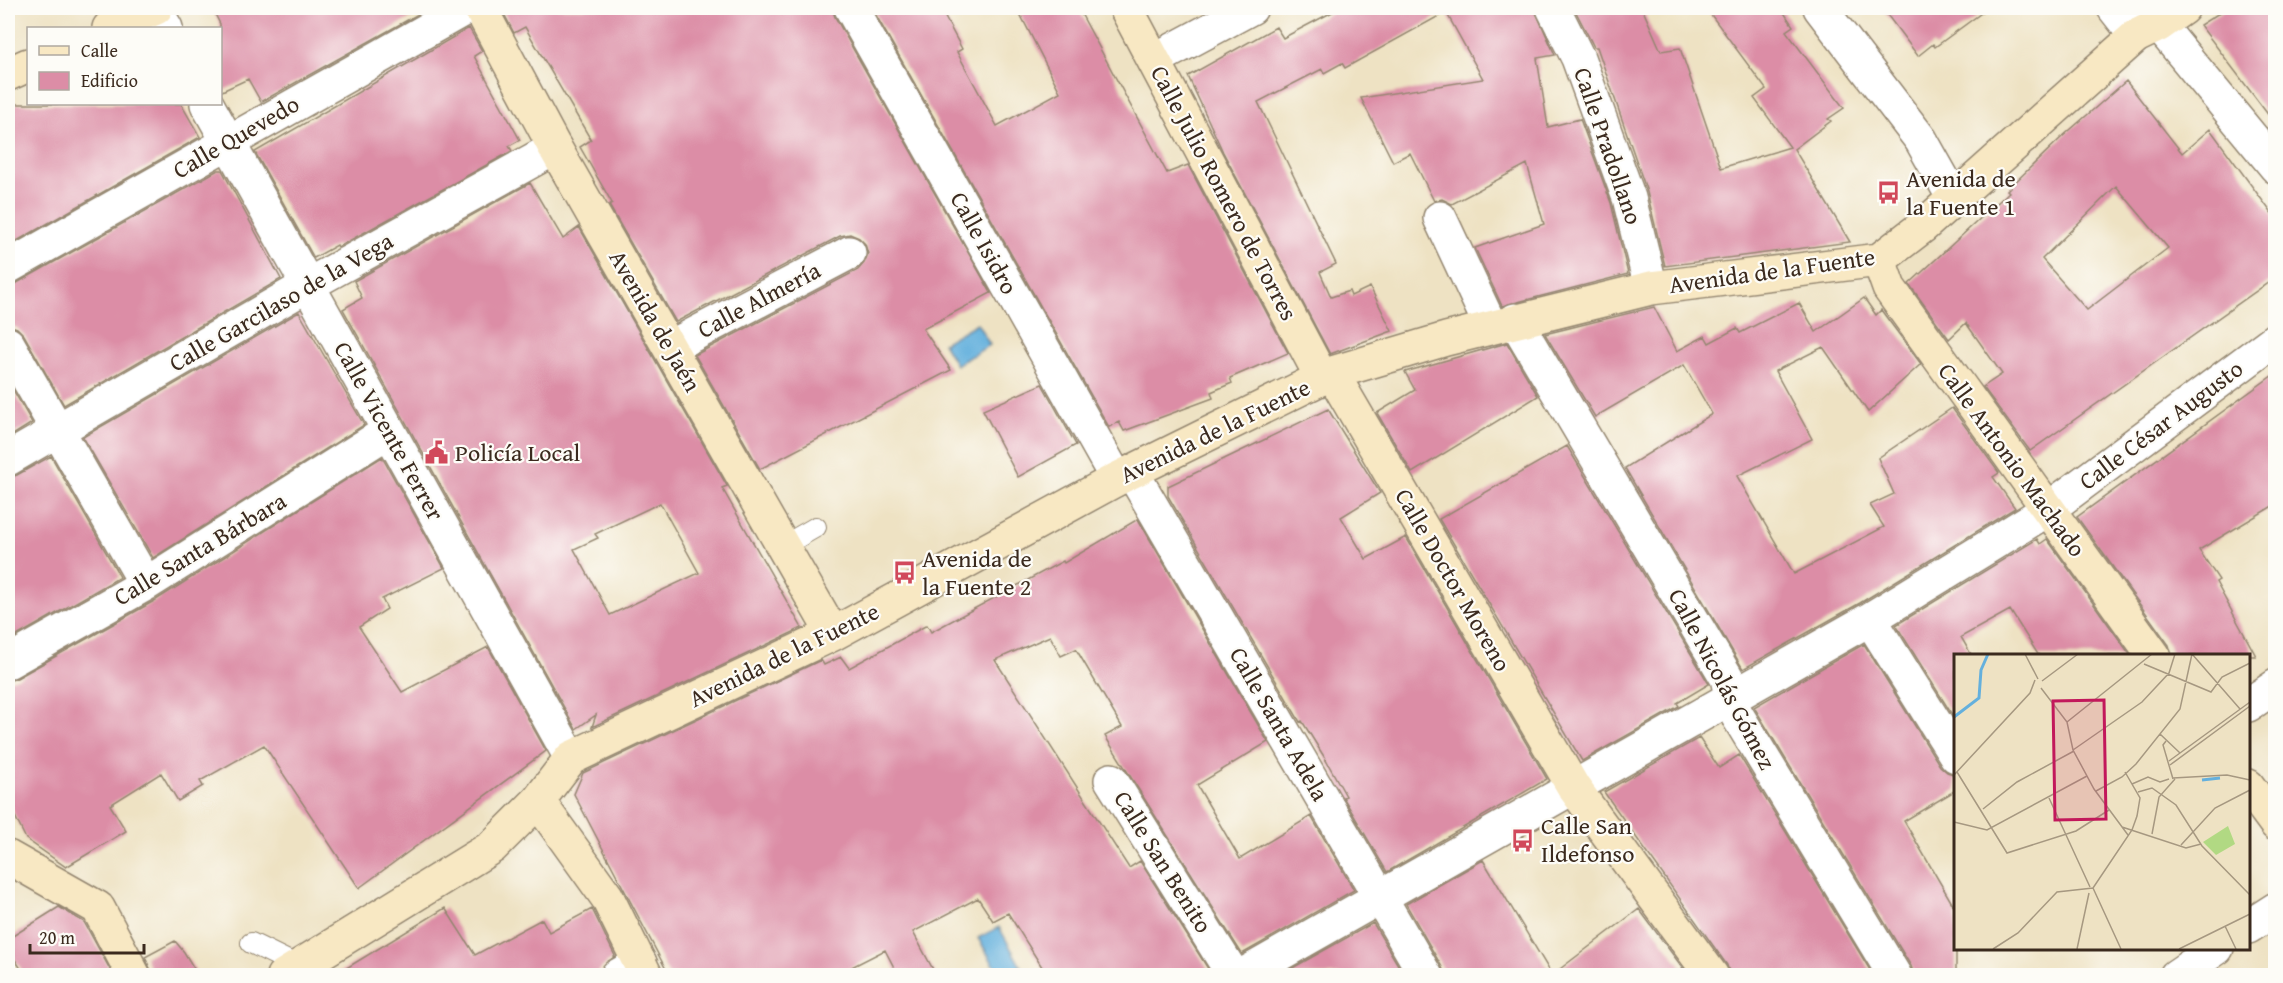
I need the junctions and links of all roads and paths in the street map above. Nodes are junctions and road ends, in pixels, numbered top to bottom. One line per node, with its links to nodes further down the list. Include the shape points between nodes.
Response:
1 (155, 8): 11 (street); 12 (street)
2 (465, 8): 17 (street, Calle Quevedo)
3 (480, 8): 18 (street, Avenida de Jaén)
4 (851, 8): 35 (street, Calle Isidro)
5 (1126, 8): 13 (street, Calle Julio Romero de Torres)
6 (1251, 8): 13 (street)
7 (1553, 8): 26 (street, Calle Pradollano, via 1578,58 1629,198)
8 (1820, 8): 20 (street, via 1920,140)
9 (2114, 8): 10 (street)
10 (2159, 23): 19 (street); 20 (street, Avenida de la Fuente)
11 (111, 27)
12 (165, 27)
13 (1154, 60): 31 (street, Calle Julio Romero de Torres)
14 (27, 65): 15 (street)
15 (8, 74)
16 (208, 105): 17 (street, Calle Vicente Ferrer)
17 (228, 142): 24 (street, Calle Quevedo); 25 (street, Calle Vicente Ferrer)
18 (555, 148): 25 (street, Calle Garcilaso de la Vega); 30 (street, Avenida de Jaén)
19 (2276, 167)
20 (1953, 198): 23 (street, Avenida de la Fuente)
21 (1440, 218): 27 (street)
22 (849, 253): 30 (street, Calle Almería)
23 (1879, 260): 26 (street, Avenida de la Fuente); 36 (street, Calle Antonio Machado, via 1889,288)
24 (8, 267)
25 (308, 285): 32 (street, Calle Garcilaso de la Vega); 33 (street, Calle Vicente Ferrer)
26 (1651, 288): 27 (street, Avenida de la Fuente)
27 (1503, 323): 31 (street, Avenida de la Fuente); 45 (street, Calle Nicolás Gómez, via 1727,678)
28 (2276, 339): 36 (street, Calle César Augusto)
29 (8, 344): 32 (street)
30 (670, 347): 38 (street, Avenida de Jaén)
31 (1327, 376): 35 (street, Avenida de la Fuente); 50 (street, Calle Doctor Moreno)
32 (58, 431): 34 (street, Calle Garcilaso de la Vega); 39 (street)
33 (389, 431): 39 (street, Calle Santa Bárbara); 48 (street, Calle Vicente Ferrer)
34 (8, 459)
35 (1125, 476): 41 (street, Avenida de la Fuente); 55 (street, Calle Santa Adela)
36 (2047, 510): 40 (street); 42 (street, Calle Antonio Machado)
37 (816, 527): 38 (lane)
38 (783, 546): 41 (street, Avenida de Jaén)
39 (146, 584): 43 (street, Calle Santa Bárbara)
40 (1870, 619): 45 (street); 47 (street)
41 (833, 634): 48 (street, Avenida de la Fuente)
42 (2153, 654)
43 (8, 662)
44 (2276, 686): 46 (street)
45 (1731, 696): 50 (street); 67 (street, Calle Nicolás Gómez, via 1734,710)
46 (2250, 704)
47 (1954, 753)
48 (571, 758): 52 (street, Avenida de la Fuente)
49 (1111, 780): 63 (street, Calle San Benito)
50 (1574, 788): 55 (street); 66 (street, Calle Doctor Moreno)
51 (2250, 789): 53 (street)
52 (538, 801): 60 (street, Avenida de la Fuente, via 492,847); 61 (street, via 607,897)
53 (2276, 824)
54 (8, 857): 62 (street, via 98,908)
55 (1380, 898): 64 (street); 65 (street, Calle Santa Adela)
56 (2276, 909): 57 (street)
57 (2250, 926)
58 (251, 943): 60 (lane)
59 (2214, 950): 68 (street)
60 (290, 971)
61 (634, 971)
62 (134, 975)
63 (1234, 975)
64 (1241, 975)
65 (1426, 975)
66 (1712, 975)
67 (1895, 975)
68 (2176, 975)

